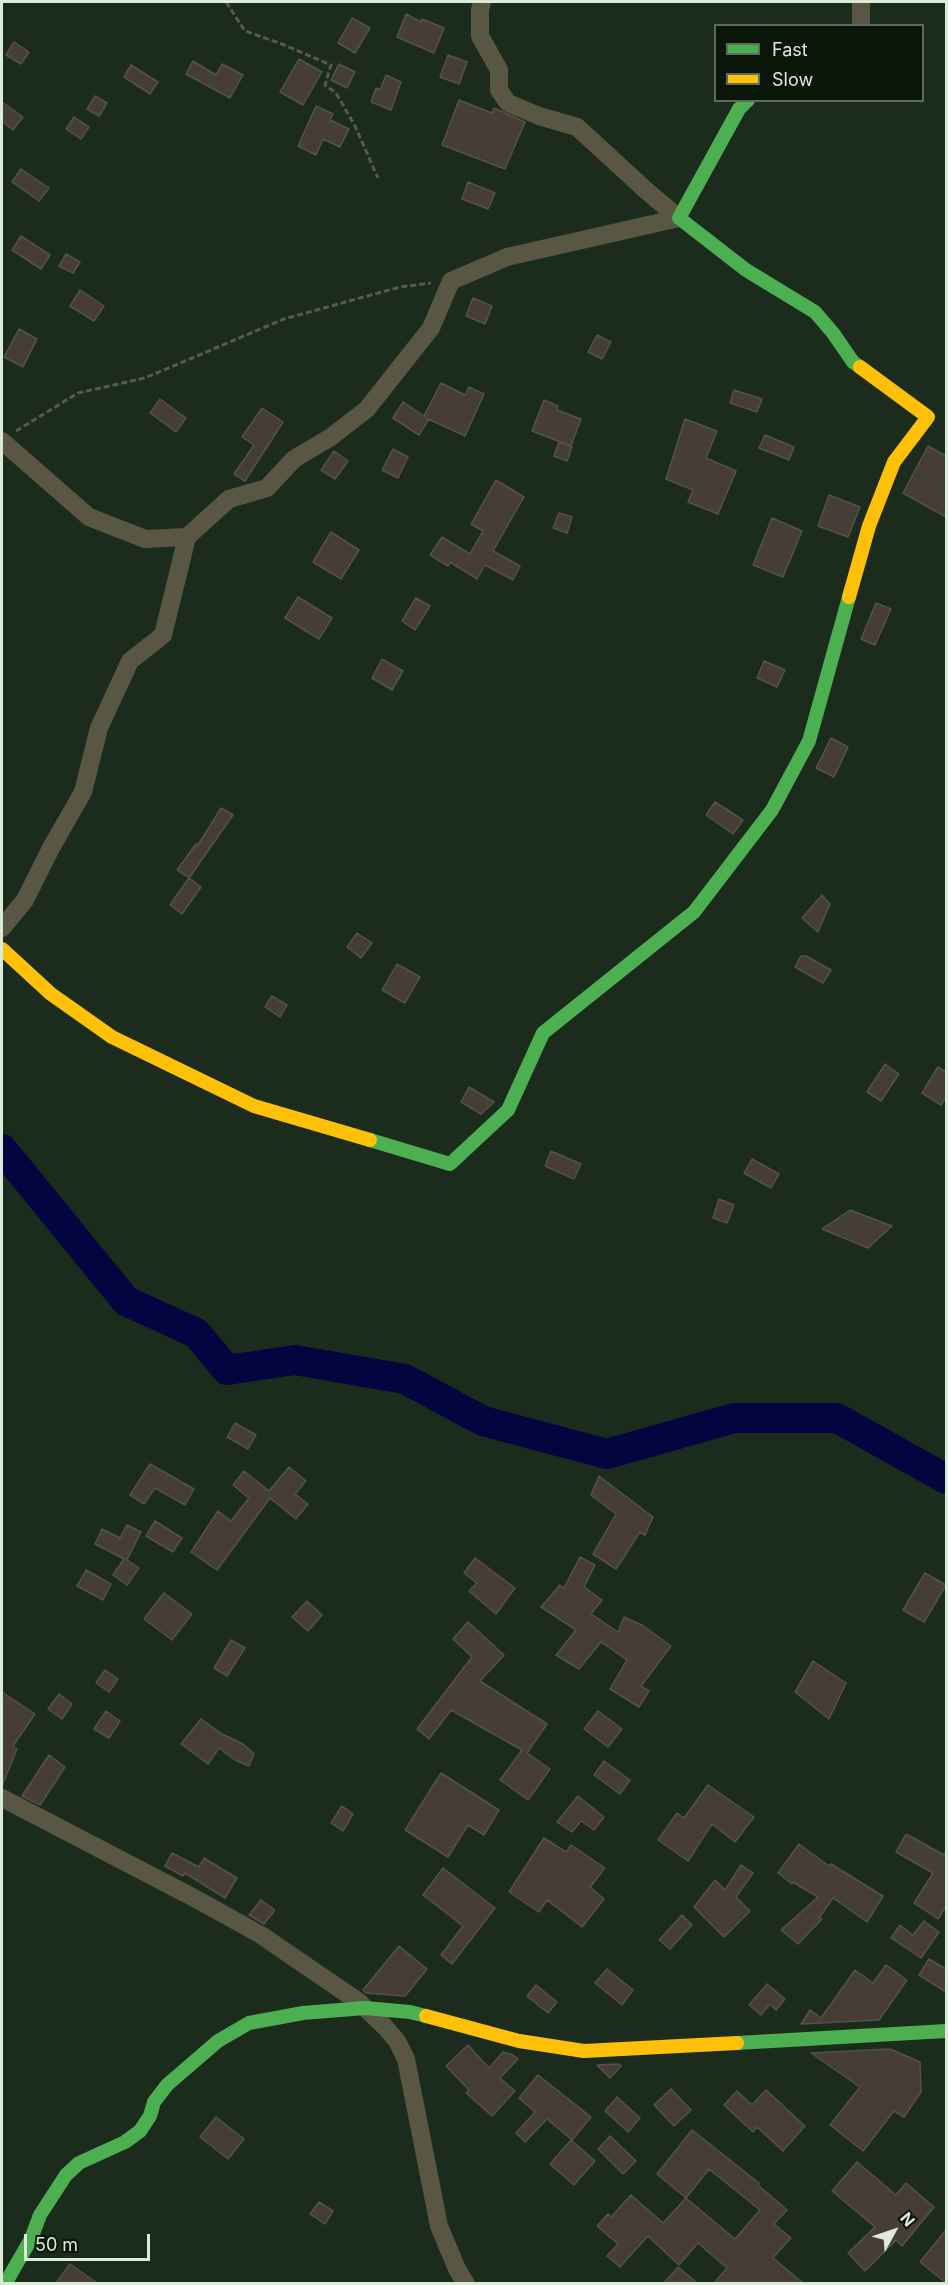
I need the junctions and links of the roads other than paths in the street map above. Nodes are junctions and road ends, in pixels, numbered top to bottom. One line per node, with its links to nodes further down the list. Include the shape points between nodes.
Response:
1 (482, 2): 5 (street, via 480,36 499,70 499,90 508,103 577,127)
2 (861, 2): 3 (street)
3 (861, 24)
4 (746, 102): 5 (street)
5 (680, 218): 7 (street, via 507,257 451,281 431,328 367,409 294,459 267,488 229,499); 9 (street, via 746,270 815,312 853,362 928,417 894,462 869,526 809,741 772,810 693,912 543,1033 508,1110 450,1164 254,1106 112,1037 51,994)
6 (6, 437): 7 (street, via 89,517 145,539)
7 (187, 537): 8 (street, via 163,635 130,661 99,728 83,792 25,900)
8 (2, 928)
9 (2, 949)
10 (2, 1798): 11 (street, via 261,1935)
11 (365, 2008): 12 (street, via 410,2012 519,2041 584,2051); 13 (street, via 249,2023 218,2041 167,2085 140,2131 79,2163 66,2175 40,2215); 14 (street, via 397,2041 406,2059 439,2226)
12 (946, 2031)
13 (6, 2283)
14 (466, 2283)

